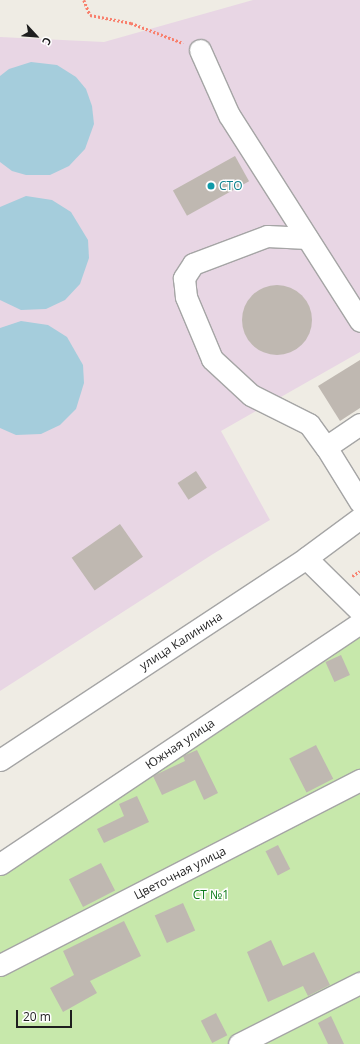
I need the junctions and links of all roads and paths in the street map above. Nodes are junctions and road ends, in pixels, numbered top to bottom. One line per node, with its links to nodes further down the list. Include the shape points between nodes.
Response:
1 (84, 0): 2 (path, via 90,15 131,23)
2 (200, 50): 3 (street, via 229,115)
3 (307, 238): 4 (street); 6 (street, via 267,236 193,264 184,278 186,297 212,359 252,395 309,424)
4 (360, 321)
5 (360, 424): 6 (street)
6 (326, 447): 7 (street)
7 (360, 502)
8 (360, 518): 9 (street, улица Калинина)
9 (306, 558): 10 (street); 12 (street, улица Калинина)
10 (360, 611)
11 (360, 623): 14 (street, Южная улица)
12 (0, 760)
13 (360, 780): 15 (street, Цветочная улица)
14 (0, 864)
15 (0, 965)
16 (360, 983): 17 (street)
17 (239, 1044)

